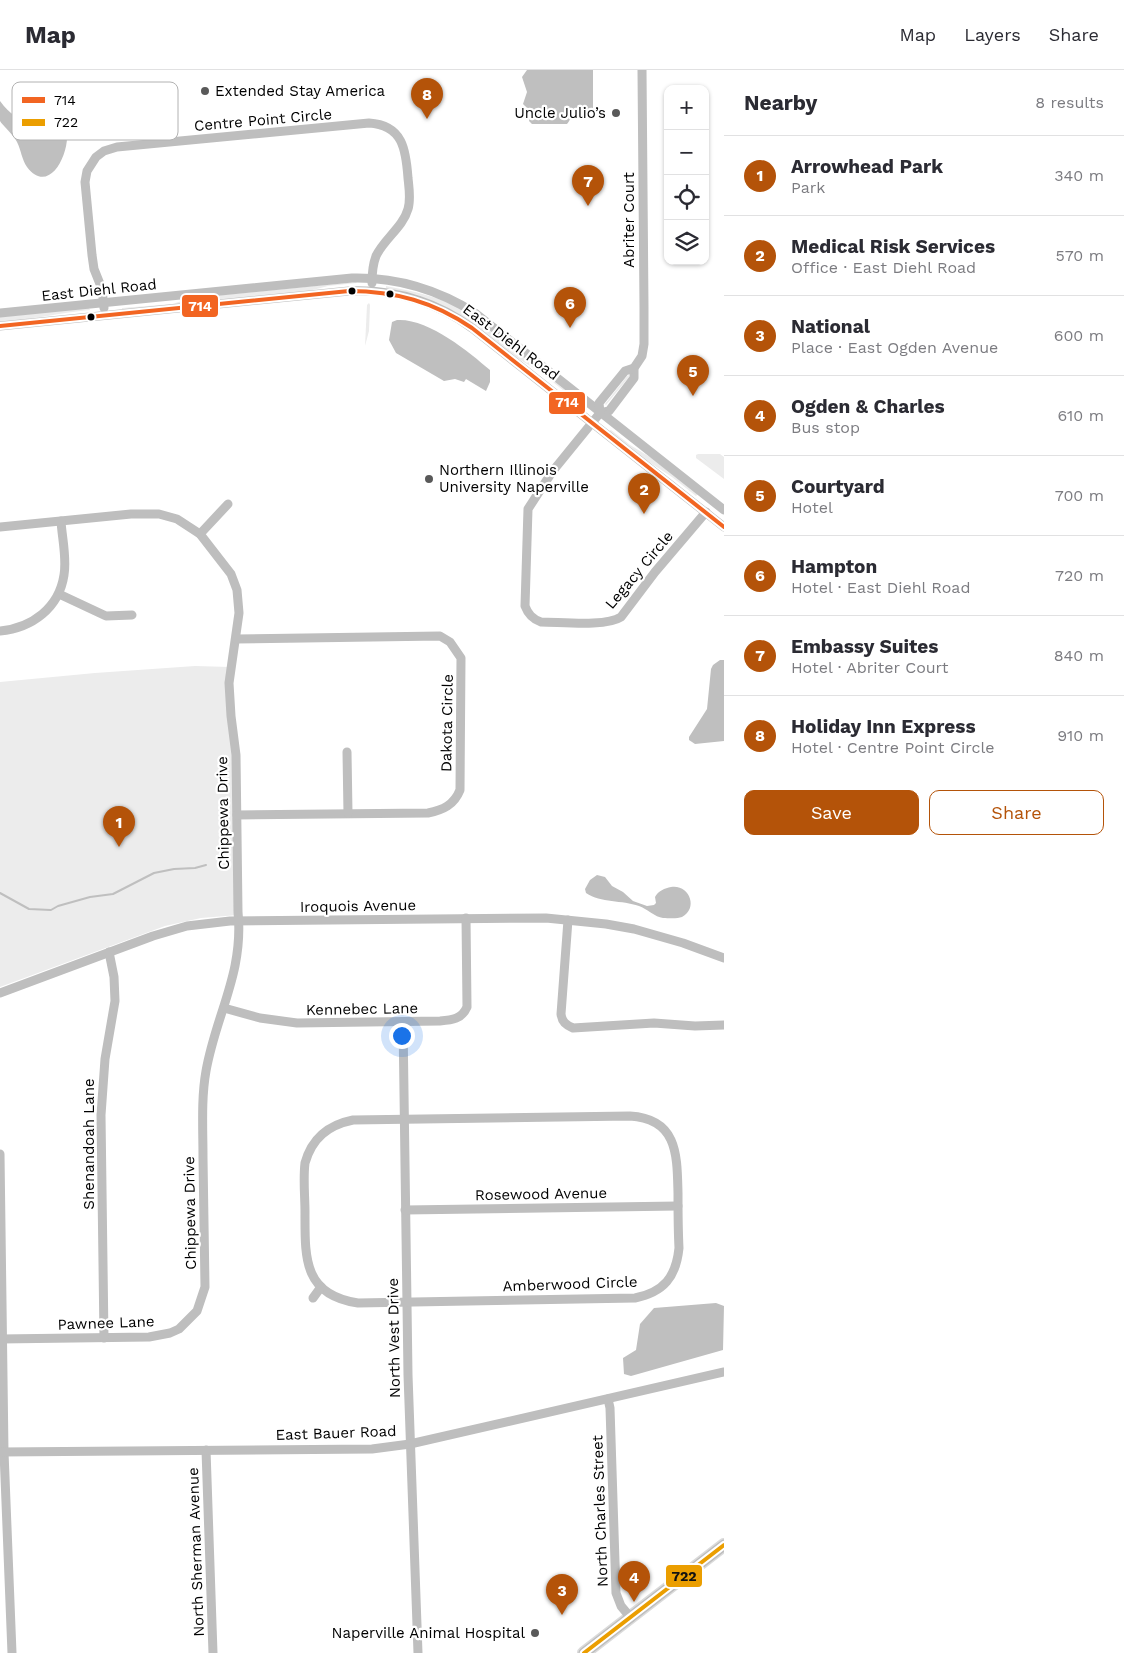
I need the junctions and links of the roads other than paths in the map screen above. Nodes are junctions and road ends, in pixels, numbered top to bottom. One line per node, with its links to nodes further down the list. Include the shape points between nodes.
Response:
1 (642, 70): 8 (street, Abriter Court, via 644,344 642,356 634,368 625,371 599,403)
2 (372, 278): 3 (street, Centre Point Circle); 4 (street, East Diehl Road); 4 (street, Centre Point Circle, via 376,256 407,214 410,196 404,146 391,130 382,125 117,147 101,153 94,160 88,168 85,182 94,269); 8 (street, East Diehl Road, via 421,287 466,307)
3 (371, 290): 6 (street, East Diehl Road); 9 (street, East Diehl Road, via 402,295 448,312)
4 (103, 303): 5 (street, East Diehl Road); 6 (street, Centre Point Circle)
5 (0, 313)
6 (105, 316): 7 (street, East Diehl Road)
7 (0, 326)
8 (600, 412): 9 (street, Abriter Court); 11 (street, East Diehl Road)
9 (592, 422): 12 (street, East Diehl Road); 12 (street, Legacy Circle, via 552,472 528,509 525,606 531,617 541,622 605,623 617,620)
10 (228, 504): 16 (street)
11 (724, 510)
12 (706, 512): 15 (street, East Diehl Road)
13 (61, 521): 14 (street, Chippewa Drive); 16 (street, Chippewa Drive, via 148,513 177,520); 17 (street, via 65,565)
14 (0, 527)
15 (724, 527)
16 (200, 534): 20 (street, Chippewa Drive, via 226,568 237,590)
17 (59, 594): 18 (street, via 106,616); 19 (street, via 34,620)
18 (132, 615)
19 (0, 631)
20 (236, 638): 22 (street, Dakota Circle, via 440,636 450,642 459,654 462,677 458,797 447,807 428,813); 23 (street, Chippewa Drive, via 230,683)
21 (347, 752): 22 (street)
22 (348, 813): 23 (street, Dakota Circle)
23 (237, 815): 26 (street, Chippewa Drive)
24 (466, 918): 25 (street, Iroquois Avenue); 26 (street, Iroquois Avenue); 31 (street, Kennebec Lane, via 467,1007 461,1016 450,1020)
25 (568, 920): 28 (street, Iroquois Avenue, via 634,930); 32 (street, via 561,1014 567,1026)
26 (239, 921): 27 (street, Iroquois Avenue, via 175,929); 30 (street, Chippewa Drive, via 236,968)
27 (109, 952): 29 (street, Iroquois Avenue); 41 (street, Shenandoah Lane, via 116,990 101,1105)
28 (724, 958)
29 (0, 994)
30 (224, 1008): 31 (street, Kennebec Lane, via 260,1018 297,1023); 40 (street, Chippewa Drive, via 204,1087 204,1287)
31 (403, 1022): 33 (street, North Vest Drive)
32 (724, 1025)
33 (404, 1119): 35 (street, Amberwood Circle, via 630,1116 651,1120 667,1132 675,1148); 36 (street, North Vest Drive); 37 (street, Amberwood Circle, via 339,1123 316,1139 308,1153 304,1168 305,1246 309,1269)
34 (0, 1154): 42 (street)
35 (678, 1206): 36 (street, Rosewood Avenue); 39 (street, Amberwood Circle, via 676,1268 663,1286 646,1296)
36 (405, 1210): 39 (street, North Vest Drive)
37 (321, 1287): 38 (street); 39 (street, Amberwood Circle, via 346,1301)
38 (313, 1298)
39 (407, 1302): 45 (street, North Vest Drive)
40 (200, 1304): 41 (street, Pawnee Lane, via 185,1324 170,1333)
41 (104, 1338): 42 (street, Pawnee Lane)
42 (1, 1339): 47 (street)
43 (724, 1372): 44 (street, East Bauer Road)
44 (608, 1399): 45 (street, East Bauer Road); 49 (street, North Charles Street, via 616,1592 621,1606)
45 (410, 1444): 46 (street, East Bauer Road, via 372,1449); 53 (street, North Vest Drive)
46 (206, 1450): 47 (street, East Bauer Road); 52 (street, North Sherman Avenue)
47 (2, 1452): 51 (street)
48 (724, 1545): 49 (main road)
49 (631, 1618): 50 (main road)
50 (587, 1652)
51 (12, 1653)
52 (213, 1653)
53 (418, 1653)

